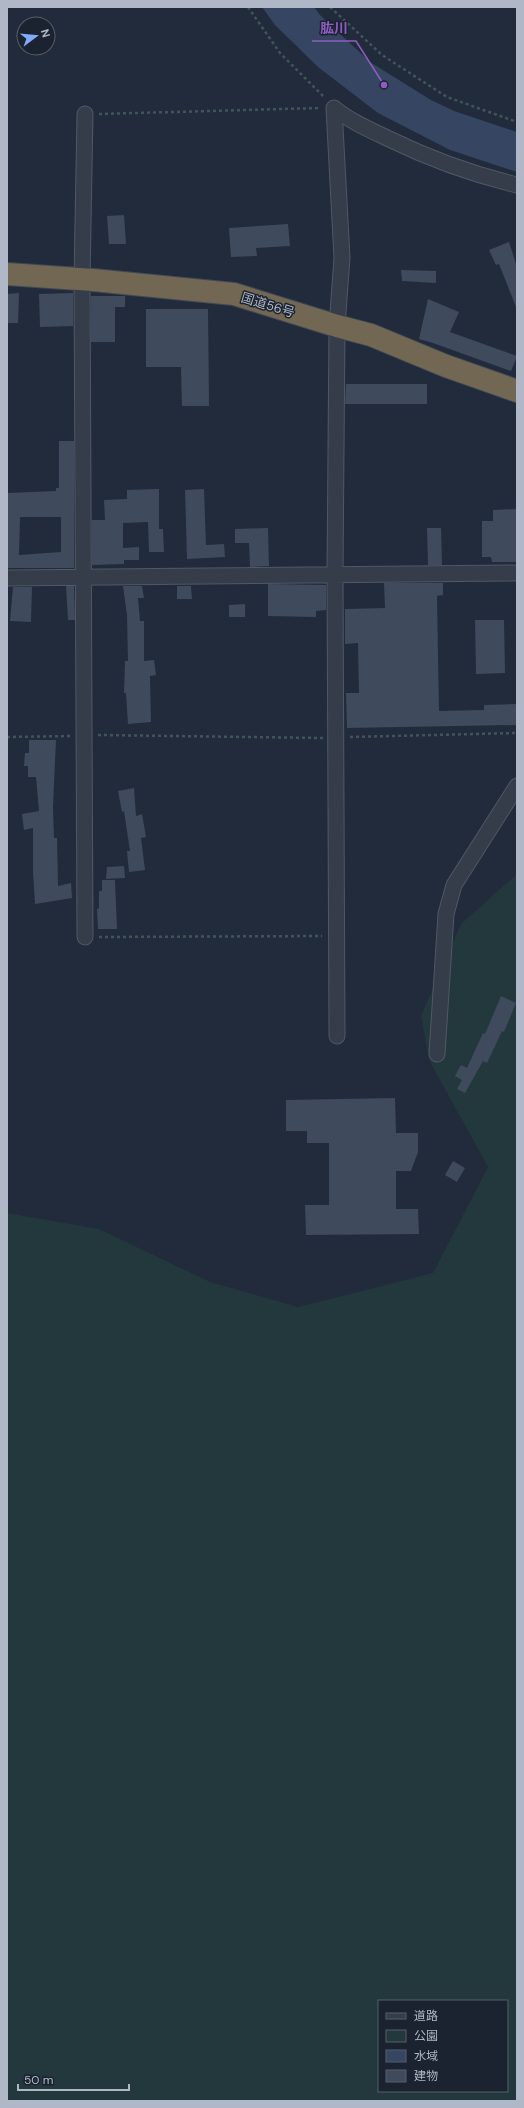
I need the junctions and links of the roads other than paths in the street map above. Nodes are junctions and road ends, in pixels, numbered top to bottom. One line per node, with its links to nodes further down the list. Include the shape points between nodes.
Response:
1 (84, 114): 4 (street)
2 (517, 185): 5 (street, via 476,175 420,154 348,119 334,108 342,258)
3 (7, 274): 4 (highway, 国道56号)
4 (82, 280): 5 (highway, 国道56号, via 234,294); 9 (street)
5 (337, 326): 6 (highway, 国道56号, via 371,335 446,366); 8 (street)
6 (517, 391)
7 (517, 573): 8 (street)
8 (335, 575): 9 (street); 13 (street)
9 (85, 577): 10 (street); 12 (street)
10 (7, 578)
11 (517, 786): 14 (street, via 454,885 446,914)
12 (85, 937)
13 (337, 1036)
14 (437, 1054)

